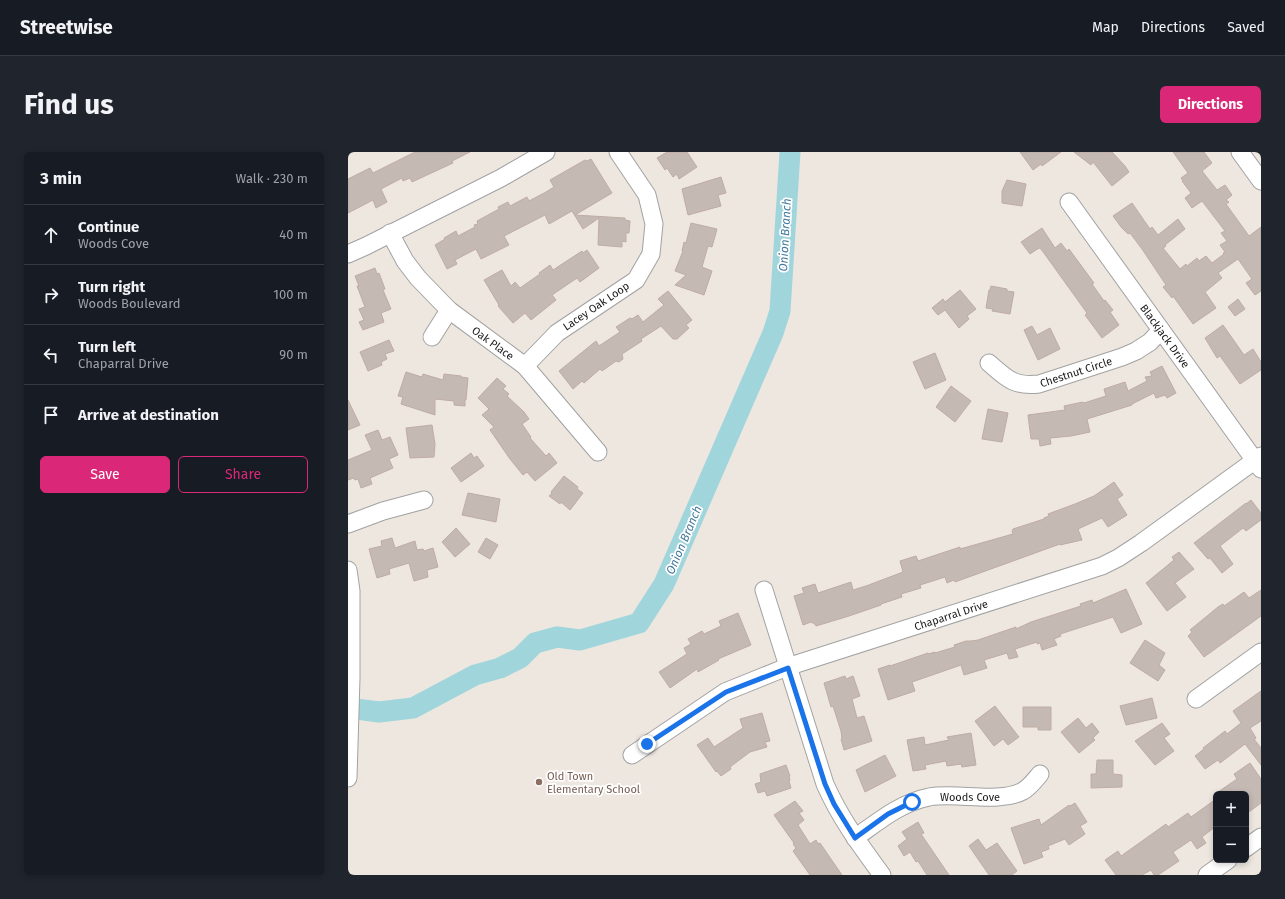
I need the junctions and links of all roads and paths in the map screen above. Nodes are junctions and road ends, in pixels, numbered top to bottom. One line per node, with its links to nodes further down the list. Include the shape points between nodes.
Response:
1 (546, 152): 6 (street, via 501,178)
2 (618, 152): 12 (street, Lacey Oak Loop, via 647,195 654,224 651,254 636,280 556,333)
3 (1240, 152): 4 (street)
4 (1261, 181)
5 (1068, 202): 9 (street, Blackjack Drive)
6 (390, 233): 7 (street); 8 (street, Oak Place, via 418,278)
7 (348, 254)
8 (448, 310): 10 (street); 12 (street, Oak Place)
9 (1161, 330): 11 (street, Chestnut Circle, via 1150,342 1136,351 1039,384 1018,384 1008,380); 14 (street, Blackjack Drive)
10 (432, 337)
11 (988, 363)
12 (525, 366): 13 (street, Oak Place)
13 (598, 452)
14 (1259, 462): 20 (street, Chaparral Drive, via 1118,558 1102,566)
15 (424, 500): 16 (street)
16 (348, 524)
17 (348, 570): 24 (street, via 351,591)
18 (764, 590): 20 (street)
19 (1261, 652): 21 (street)
20 (788, 668): 22 (street, Chaparral Drive, via 726,692); 26 (street, via 825,784)
21 (1196, 699)
22 (632, 755)
23 (1040, 774): 26 (street, Woods Cove, via 1023,791 1008,796 949,795 912,802 888,814)
24 (348, 778)
25 (1261, 837): 27 (street)
26 (855, 838): 29 (street)
27 (1249, 846)
28 (1224, 863): 30 (street)
29 (882, 875)
30 (1207, 875)

